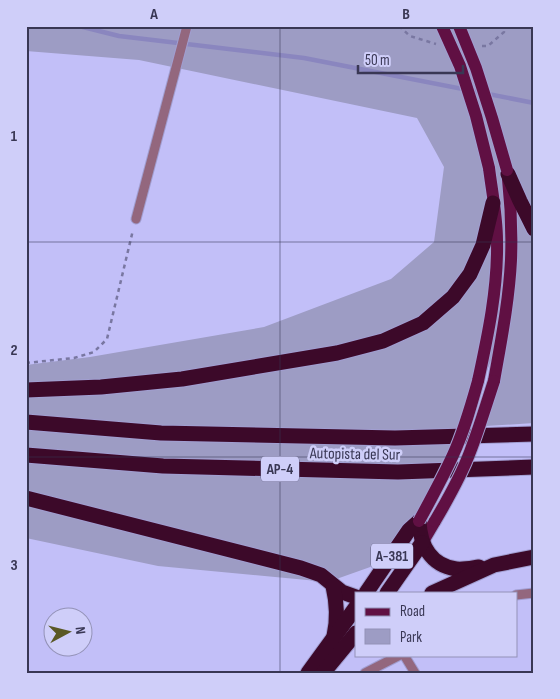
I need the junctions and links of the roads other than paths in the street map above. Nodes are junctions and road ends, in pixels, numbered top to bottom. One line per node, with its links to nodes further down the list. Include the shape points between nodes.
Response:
1 (187, 26): 6 (street)
2 (442, 26): 5 (main road, bridge, via 460,66 476,116 489,168)
3 (459, 26): 4 (main road, bridge, via 476,68)
4 (507, 172): 7 (highway); 15 (main road, bridge, via 512,215 511,261 494,381 470,453)
5 (493, 203): 8 (highway, via 484,245 470,274 453,297 423,323 383,341 182,379); 14 (main road, bridge, via 497,240 495,281 478,381 454,454)
6 (136, 219)
7 (534, 229)
8 (26, 390)
9 (26, 422): 10 (highway, Autopista del Sur / AP-4, via 171,434 395,438)
10 (534, 434)
11 (26, 455): 12 (highway, Autopista del Sur / AP-4, via 163,466 398,472)
12 (534, 467)
13 (26, 498): 19 (highway, via 301,568 321,576)
14 (419, 521): 15 (highway); 20 (highway, A-381, via 409,530)
15 (422, 543): 17 (highway, via 441,565 457,569); 18 (highway, A-381)
16 (534, 558): 17 (highway)
17 (494, 565): 23 (highway)
18 (405, 568): 21 (highway); 22 (highway, A-381)
19 (333, 586): 26 (highway); 28 (highway, via 337,613)
20 (367, 592)
21 (376, 592)
22 (387, 592)
23 (434, 592)
24 (534, 593): 25 (street)
25 (518, 595)
26 (355, 597)
27 (355, 608): 28 (highway)
28 (333, 639): 32 (highway)
29 (354, 639): 33 (highway)
30 (398, 656): 34 (street)
31 (405, 656): 35 (street)
32 (308, 673)
33 (323, 673)
34 (365, 673)
35 (415, 673)

